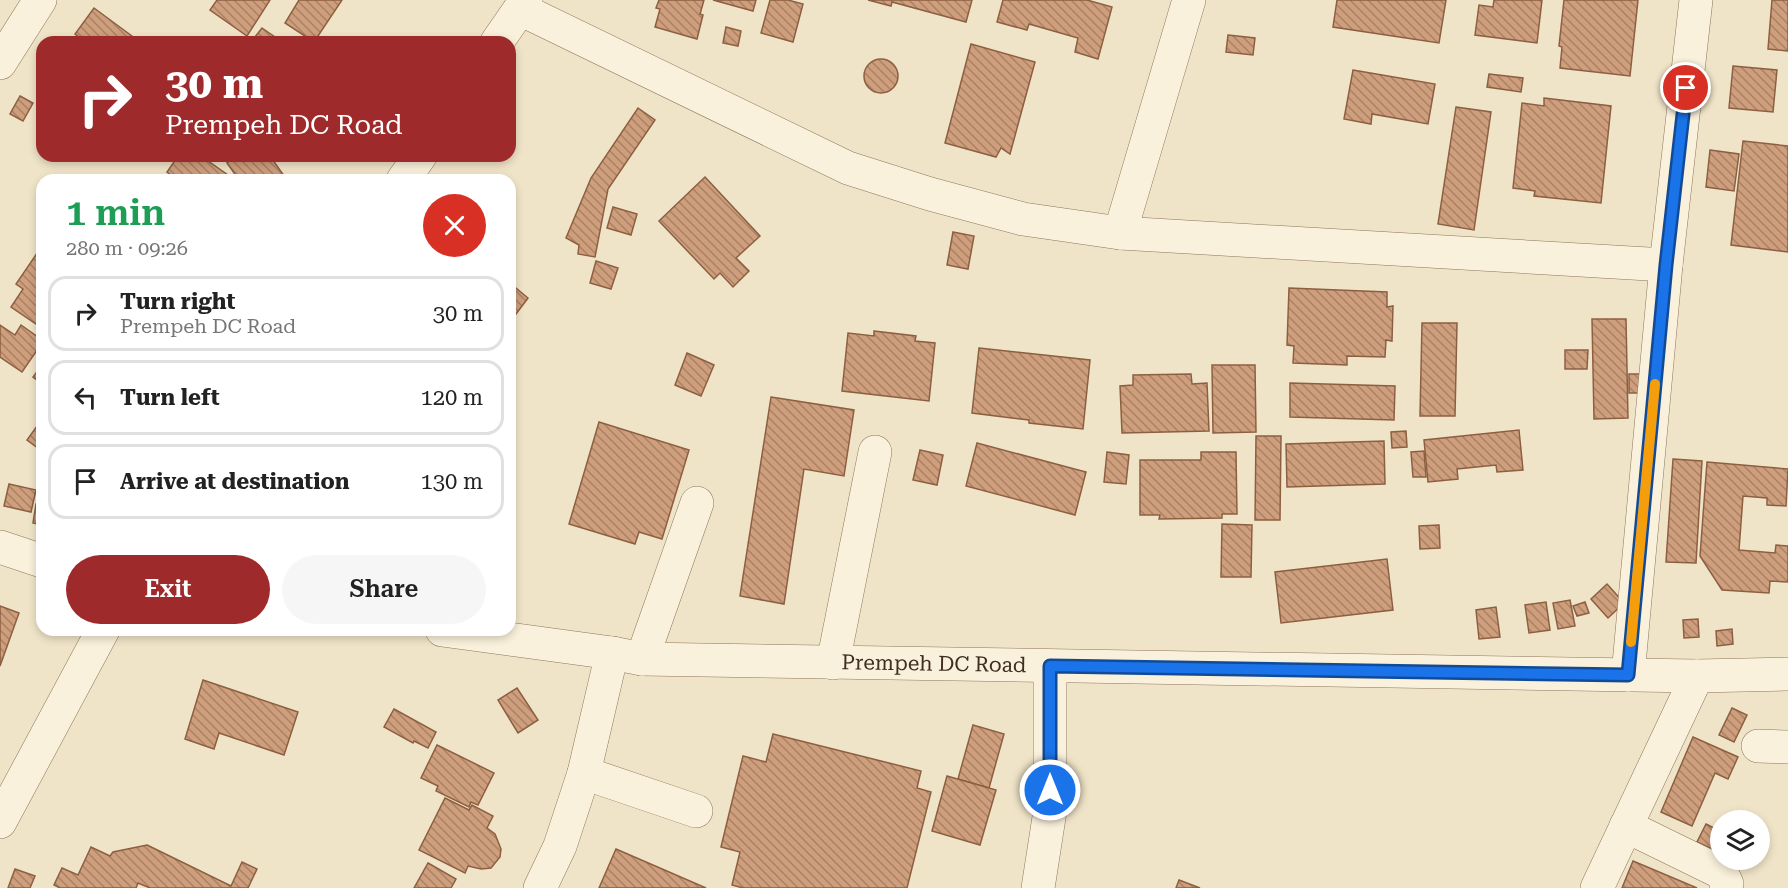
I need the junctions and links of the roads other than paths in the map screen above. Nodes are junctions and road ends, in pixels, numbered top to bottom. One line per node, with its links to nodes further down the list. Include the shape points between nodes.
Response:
1 (40, 0): 6 (street)
2 (1189, 0): 7 (street)
3 (1696, 0): 8 (street)
4 (523, 4): 5 (street); 7 (street, via 848,168 1023,219)
5 (501, 36)
6 (0, 63)
7 (1120, 233): 8 (street)
8 (1666, 265): 19 (street)
9 (875, 452): 16 (street)
10 (697, 503): 15 (street)
11 (0, 548): 12 (street)
12 (36, 559)
13 (99, 636): 23 (street)
14 (485, 636): 15 (street, Prempeh DC Road)
15 (627, 656): 16 (street, Prempeh DC Road); 21 (street)
16 (833, 663): 17 (street, Prempeh DC Road)
17 (1050, 666): 19 (street, Prempeh DC Road); 26 (street, via 1050,811)
18 (1788, 674): 20 (street, Prempeh DC Road)
19 (1628, 675): 20 (street, Prempeh DC Road)
20 (1697, 676): 24 (street)
21 (584, 773): 22 (street); 25 (street, via 560,846)
22 (696, 811)
23 (0, 822)
24 (1626, 826): 27 (street); 28 (street, via 1722,873)
25 (540, 888)
26 (1038, 888)
27 (1597, 888)
28 (1726, 888)

